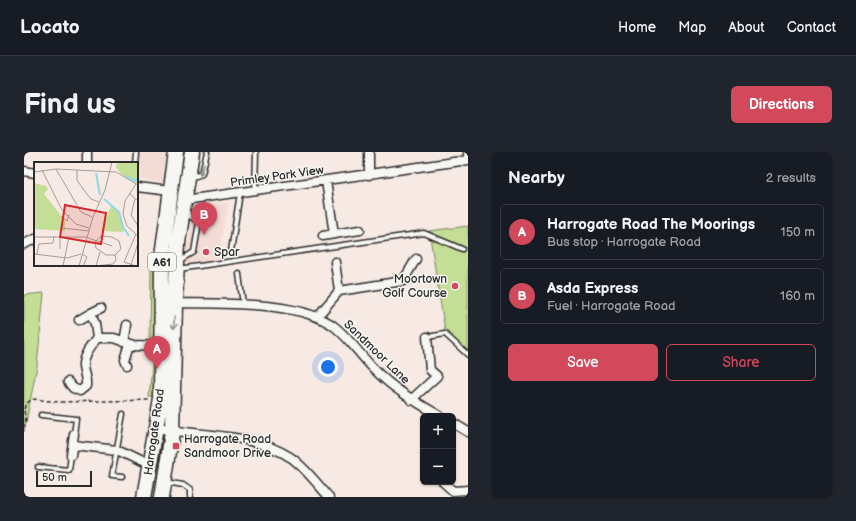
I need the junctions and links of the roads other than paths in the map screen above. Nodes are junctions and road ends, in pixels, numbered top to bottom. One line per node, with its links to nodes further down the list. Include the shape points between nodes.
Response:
1 (136, 152): 8 (lane)
2 (192, 152): 12 (highway, Harrogate Road / A61)
3 (207, 152): 12 (lane, one-way to 12, via 202,174)
4 (256, 152): 16 (lane)
5 (369, 152): 11 (street)
6 (178, 155): 15 (highway, Harrogate Road / A61)
7 (468, 160): 11 (street, Primley Park View)
8 (135, 162)
9 (24, 171): 10 (street)
10 (34, 173)
11 (368, 175): 13 (street, Primley Park View)
12 (188, 179): 18 (highway, Harrogate Road / A61)
13 (326, 181): 16 (street, Primley Park View); 20 (street)
14 (138, 187): 15 (street)
15 (170, 191): 26 (highway, Harrogate Road / A61)
16 (255, 191): 17 (street, Primley Park View)
17 (240, 193): 18 (street, Primley Park View); 25 (lane)
18 (184, 206): 26 (highway, via 177,212 169,255); 29 (highway, Harrogate Road / A61)
19 (360, 230): 20 (street)
20 (334, 234): 21 (street)
21 (323, 236)
22 (34, 239): 23 (street)
23 (24, 244)
24 (462, 249): 29 (lane, via 424,232)
25 (231, 251)
26 (162, 257): 42 (highway, Harrogate Road / A61)
27 (416, 259): 31 (street, via 403,281)
28 (335, 262): 31 (street)
29 (177, 266): 32 (highway, Harrogate Road / A61)
30 (239, 274): 33 (lane)
31 (339, 291): 36 (street)
32 (175, 302): 33 (street, Sandmoor Lane); 52 (highway, Harrogate Road / A61, one-way to 52)
33 (243, 305): 36 (street, Sandmoor Lane, via 299,311)
34 (101, 308): 35 (street)
35 (91, 313): 37 (street); 40 (street)
36 (317, 317): 46 (street, Sandmoor Lane, via 334,326 373,369 393,388)
37 (79, 320)
38 (127, 325): 41 (street)
39 (427, 337): 43 (lane, via 445,334); 46 (street, via 430,370 437,376)
40 (93, 342): 41 (street, via 114,338); 45 (street, via 84,355 86,386 80,391 72,388)
41 (127, 343): 42 (street); 44 (street)
42 (162, 346): 51 (highway, Harrogate Road / A61, via 161,399)
43 (468, 355)
44 (127, 365)
45 (68, 382)
46 (411, 400): 47 (street, Sandmoor Lane)
47 (435, 413)
48 (123, 414): 56 (lane)
49 (41, 415): 54 (lane, via 76,419)
50 (456, 425): 53 (street)
51 (157, 428): 52 (street); 58 (highway, Harrogate Road / A61)
52 (172, 432): 61 (highway, Harrogate Road / A61); 67 (street, via 232,437 264,445 292,458)
53 (468, 432)
54 (74, 434): 55 (street)
55 (73, 445): 56 (street); 57 (street)
56 (117, 450): 58 (street); 60 (lane, via 112,476)
57 (71, 455): 59 (lane, via 69,470)
58 (150, 466): 64 (highway, Harrogate Road / A61)
59 (38, 467)
60 (122, 477)
61 (165, 482): 65 (highway, Harrogate Road / A61); 66 (lane, via 187,486)
62 (447, 485): 63 (street, via 453,491)
63 (468, 490)
64 (144, 497)
65 (162, 497)
66 (190, 497)
67 (329, 497)

